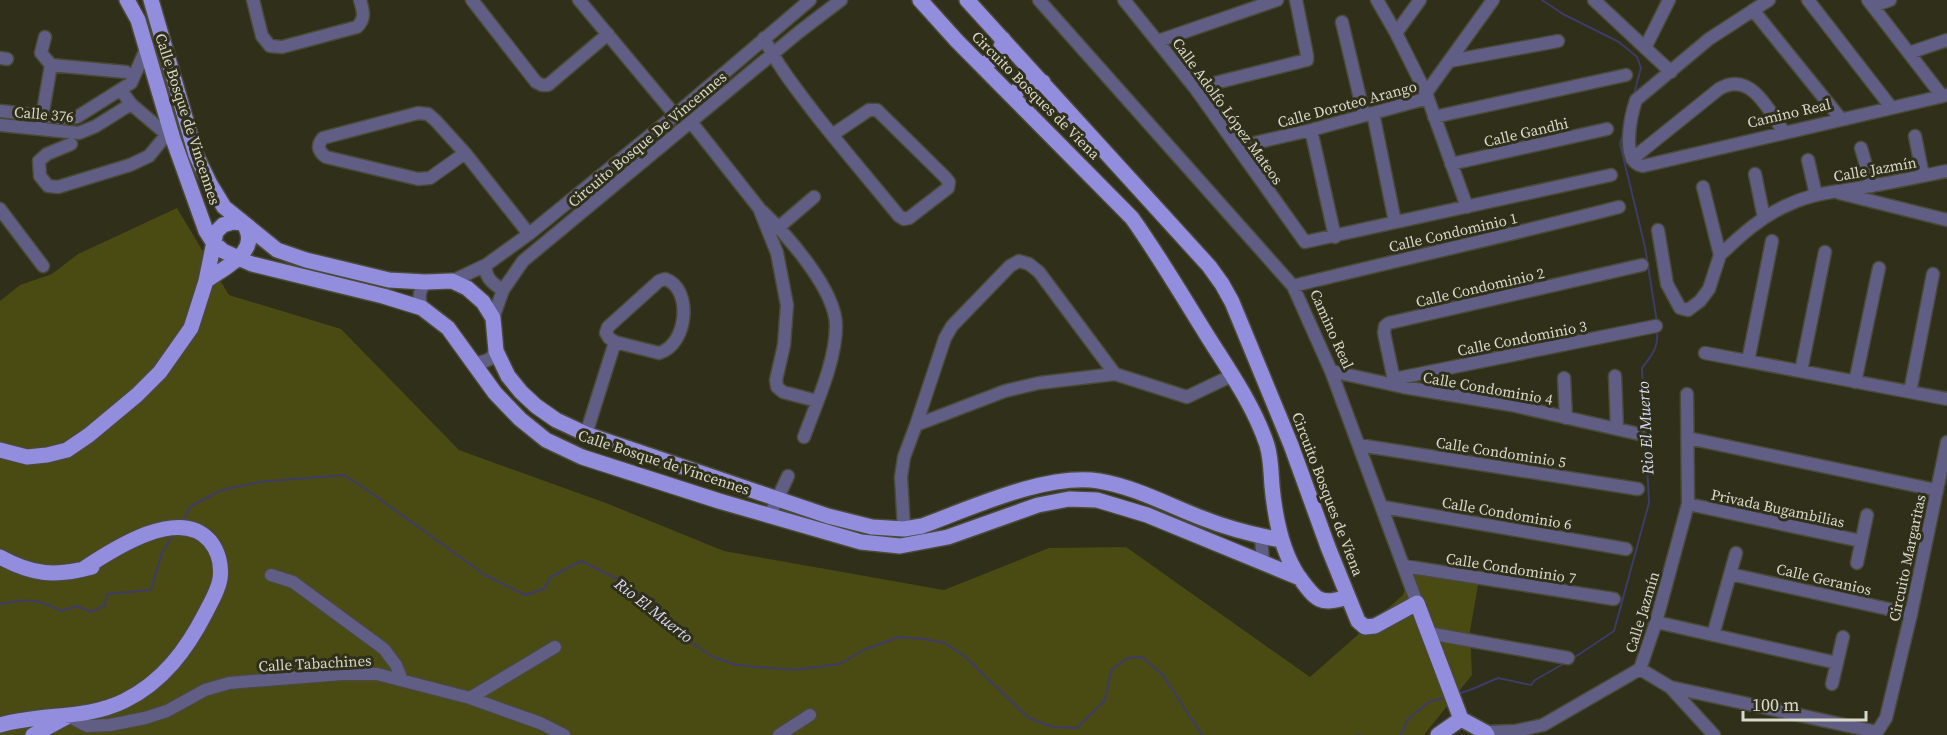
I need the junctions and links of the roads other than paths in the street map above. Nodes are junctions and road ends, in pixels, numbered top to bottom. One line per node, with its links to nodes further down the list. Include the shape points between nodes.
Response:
1 (127, 0): 34 (main road, Calle Bosque de Vincennes)
2 (151, 0): 90 (main road, Calle Bosque de Vincennes, via 196,154 224,207)
3 (253, 0): 4 (street, via 262,36 270,46 282,47 357,27 364,15)
4 (360, 0)
5 (472, 0): 27 (street, via 542,85 548,85)
6 (579, 0): 27 (street)
7 (810, 0): 29 (street)
8 (841, 0): 37 (street, Circuito Bosque De Vincennes)
9 (967, 0): 30 (main road, Circuito Bosques de Viena)
10 (1039, 0): 108 (street, Camino Real)
11 (1124, 0): 32 (street, Calle Adolfo López Mateos)
12 (1277, 0): 32 (street)
13 (1296, 0): 45 (street, via 1306,60)
14 (1377, 0): 26 (street)
15 (1420, 0): 26 (street)
16 (1493, 0): 38 (street, Calle Doroteo Arango)
17 (1594, 0): 35 (street)
18 (1669, 0): 35 (street)
19 (1769, 0): 24 (street)
20 (1809, 0): 51 (street)
21 (1890, 0): 23 (street)
22 (920, 1): 40 (main road, Circuito Bosques de Viena)
23 (1871, 3): 36 (street)
24 (1753, 10): 42 (street, via 1709,39); 57 (street)
25 (1342, 22): 53 (street)
26 (1396, 33): 47 (street)
27 (608, 34): 54 (street)
28 (45, 37): 39 (street, via 41,53)
29 (764, 38): 37 (street); 54 (street)
30 (1003, 39): 40 (main road, via 998,56); 44 (main road, Circuito Bosques de Viena)
31 (1947, 40): 36 (street)
32 (1158, 41): 45 (street, Calle Adolfo López Mateos)
33 (1558, 41): 38 (street)
34 (147, 47): 46 (street, Calle 376, via 132,81); 66 (main road, Calle Bosque de Vincennes)
35 (1646, 48): 42 (street)
36 (1909, 53): 48 (street)
37 (772, 55): 58 (street, Circuito Bosque De Vincennes); 64 (street)
38 (1450, 61): 47 (street, Calle Doroteo Arango)
39 (51, 65): 41 (street); 55 (street)
40 (981, 65): 49 (main road, Circuito Bosques de Viena)
41 (126, 72)
42 (1671, 72): 72 (street, via 1636,100 1629,143)
43 (1626, 75): 56 (street)
44 (1043, 82): 49 (main road, via 1023,84); 138 (main road, Circuito Bosques de Viena, via 1222,284)
45 (1195, 88): 68 (street, Calle Adolfo López Mateos)
46 (122, 90): 50 (street); 55 (street, Calle 376, via 77,117)
47 (1427, 95): 53 (street, Calle Doroteo Arango); 56 (street)
48 (1944, 96): 51 (street, Camino Real)
49 (1014, 98): 121 (main road, Circuito Bosques de Viena, via 1132,218)
50 (131, 104): 61 (street, Calle 376, via 79,133); 66 (street)
51 (1891, 107): 57 (street, Camino Real)
52 (0, 111): 55 (street, Calle 376)
53 (1369, 114): 62 (street, Calle Doroteo Arango); 89 (street)
54 (675, 115): 93 (street)
55 (42, 117): 61 (street)
56 (1434, 117): 73 (street)
57 (1841, 119): 63 (street, Camino Real)
58 (691, 122): 85 (street); 109 (street, Circuito Bosque De Vincennes, via 523,261)
59 (0, 128): 61 (street, Calle 376)
60 (1607, 129): 73 (street, Calle Gandhi)
61 (40, 130)
62 (1311, 130): 68 (street, Calle Doroteo Arango); 94 (street)
63 (1784, 132): 72 (street, Camino Real); 72 (street, via 1755,91 1730,84 1719,89)
64 (832, 135): 64 (street, via 904,219 948,188 948,182 916,146 873,109)
65 (1914, 136): 77 (street)
66 (170, 137): 67 (street, via 149,156 130,165 58,187 48,186 40,176 39,161); 96 (main road, Calle Bosque de Vincennes)
67 (71, 144)
68 (1238, 147): 94 (street, Calle Adolfo López Mateos, via 1305,242)
69 (1861, 148): 78 (street)
70 (465, 153): 70 (street, via 432,117 423,113 323,138 318,148 327,157 418,179 430,178); 93 (street)
71 (1808, 160): 81 (street)
72 (1636, 162)
73 (1451, 164): 83 (street)
74 (1947, 171): 77 (street, Calle Jazmín)
75 (1755, 174): 87 (street)
76 (1611, 175): 83 (street)
77 (1923, 176): 78 (street, Calle Jazmín)
78 (1872, 186): 80 (street, Calle Jazmín)
79 (1703, 187): 98 (street)
80 (1832, 192): 81 (street, Calle Jazmín); 88 (street)
81 (1816, 195): 87 (street, Calle Jazmín)
82 (814, 197): 91 (street)
83 (1467, 207): 89 (street)
84 (1619, 207): 108 (street, Calle Condominio 1)
85 (759, 208): 91 (street); 129 (street, via 777,253 787,305 777,387)
86 (0, 209): 102 (street)
87 (1764, 218): 98 (street, Calle Jazmín)
88 (1947, 220)
89 (1395, 222): 94 (street)
90 (243, 223): 96 (main road, via 224,225); 99 (main road, via 250,242); 107 (main road, Calle Bosque de Vincennes, via 278,250 306,260 389,280)
91 (779, 227): 129 (street, via 825,288 835,315 832,357)
92 (1658, 230): 98 (street, via 1667,284 1684,310 1696,304 1709,289)
93 (529, 234): 100 (street)
94 (1335, 237)
95 (1772, 241): 116 (street)
96 (213, 242): 99 (main road, Calle Bosque de Vincennes); 105 (main road)
97 (1825, 252): 119 (street)
98 (1720, 255)
99 (238, 257): 105 (main road); 110 (main road, Calle Bosque de Vincennes, via 252,264)
100 (486, 265): 106 (street); 109 (street, via 488,278)
101 (1642, 265): 124 (street, Calle Condominio 2, via 1389,323 1384,333)
102 (43, 266)
103 (1879, 268): 125 (street)
104 (1933, 274): 126 (street)
105 (206, 281): 141 (main road, via 191,328 176,351 137,395 89,435 67,450 47,455 27,457)
106 (452, 281): 107 (main road, Calle Bosque de Vincennes); 111 (main road, via 483,302)
107 (425, 282): 110 (street, via 420,290)
108 (1293, 286): 118 (street, Camino Real)
109 (503, 290): 111 (street, Circuito Bosque De Vincennes)
110 (422, 308): 117 (main road, Calle Bosque de Vincennes, via 448,328)
111 (493, 318): 114 (main road, Calle Bosque de Vincennes)
112 (1656, 326): 124 (street, Calle Condominio 3)
113 (615, 342): 113 (street, via 659,352 671,347 680,334 684,316 676,285 665,279 659,281 608,327 606,333); 133 (street)
114 (496, 351): 117 (street, via 494,357); 133 (main road, Calle Bosque de Vincennes, via 508,376 536,406)
115 (1705, 353): 116 (street)
116 (1748, 361): 119 (street)
117 (474, 363): 150 (main road, Calle Bosque de Vincennes, via 495,393 546,440 582,457)
118 (1331, 371): 124 (street, Calle Condominio 4); 139 (street, Camino Real)
119 (1801, 371): 125 (street)
120 (1115, 374): 121 (street, via 1187,397); 131 (street, via 1005,391); 131 (street, via 1039,272 1018,261 952,326)
121 (1233, 375): 140 (main road, Circuito Bosques de Viena)
122 (1615, 376): 132 (street)
123 (1564, 378): 130 (street)
124 (1395, 382): 130 (street, Calle Condominio 4)
125 (1855, 382): 126 (street)
126 (1910, 392): 128 (street)
127 (1687, 394): 136 (street, Calle Jazmín)
128 (1947, 399)
129 (817, 401): 135 (street)
130 (1566, 418): 132 (street, Calle Condominio 4)
131 (916, 425): 152 (street, via 901,477)
132 (1617, 429): 134 (street, Calle Condominio 4)
133 (586, 434): 147 (main road, Calle Bosque de Vincennes)
134 (1639, 434)
135 (804, 437)
136 (1688, 438): 146 (street, Circuito Margaritas); 148 (street, Calle Jazmín)
137 (1947, 442): 146 (street)
138 (1291, 445): 140 (main road, via 1283,453); 142 (main road, Circuito Bosques de Viena)
139 (1359, 445): 145 (street, Calle Condominio 5); 149 (street, Camino Real)
140 (1268, 448): 144 (main road, Circuito Bosques de Viena)
141 (0, 450)
142 (1300, 471): 144 (main road, via 1288,468); 165 (main road, Circuito Bosques de Viena)
143 (788, 476): 147 (street)
144 (1271, 477): 154 (main road, Circuito Bosques de Viena)
145 (1638, 489)
146 (1936, 490): 168 (street, Circuito Margaritas)
147 (776, 498): 150 (street); 152 (main road, Calle Bosque de Vincennes, via 872,527)
148 (1688, 504): 155 (street, Privada Bugambilias); 169 (street, Calle Jazmín)
149 (1383, 507): 156 (street, Calle Condominio 6); 161 (street, Camino Real)
150 (770, 515): 159 (main road, Calle Bosque de Vincennes, via 861,542 900,546 948,537 1038,505 1069,499 1097,500 1148,515)
151 (1867, 515): 155 (street, Privada Bugambilias)
152 (904, 529): 153 (main road, Calle Bosque de Vincennes, via 1037,486 1097,481 1132,489)
153 (1260, 537): 154 (main road, Calle Bosque de Vincennes); 159 (street)
154 (1281, 540): 164 (main road, Circuito Bosques de Viena)
155 (1861, 541): 160 (street, Privada Bugambilias)
156 (1626, 549)
157 (1736, 553): 162 (street)
158 (0, 557): 182 (main road, via 43,573 83,569 127,543 170,526 206,536 216,549 220,578 216,593 179,658 143,690 124,701)
159 (1263, 563): 164 (main road, Calle Bosque de Vincennes)
160 (1857, 563)
161 (1404, 566): 166 (street, Calle Condominio 7); 167 (street, Camino Real)
162 (1730, 574): 168 (street, Calle Geranios); 171 (street)
163 (271, 575): 177 (street, via 293,582 384,649)
164 (1300, 578): 165 (main road, Circuito Bosques de Viena, via 1322,601)
165 (1347, 597): 167 (main road, via 1365,627 1375,626)
166 (1614, 599)
167 (1417, 603): 170 (main road, Camino Real)
168 (1911, 614): 187 (street, Circuito Margaritas, via 1886,718)
169 (1656, 622): 171 (street); 176 (street, Calle Jazmín)
170 (1428, 633): 174 (street); 183 (main road, Camino Real)
171 (1713, 635): 175 (street)
172 (1843, 637): 175 (street)
173 (555, 647): 180 (street)
174 (1568, 658)
175 (1837, 663): 178 (street)
176 (1640, 669): 179 (street); 185 (street, Calle Jazmín, via 1543,725)
177 (402, 680): 180 (street, Calle Tabachines); 182 (street, Calle Tabachines, via 342,674 229,683 204,690 167,711 127,722 87,726)
178 (1832, 684)
179 (1670, 687): 187 (street); 191 (street)
180 (470, 698): 188 (street, Calle Tabachines)
181 (810, 715): 189 (street)
182 (68, 716): 184 (main road); 186 (main road)
183 (1460, 716): 185 (main road); 190 (main road)
184 (0, 725)
185 (1486, 733)
186 (36, 734)
187 (1876, 734)
188 (564, 735)
189 (779, 735)
190 (1438, 735)
191 (1714, 735)

